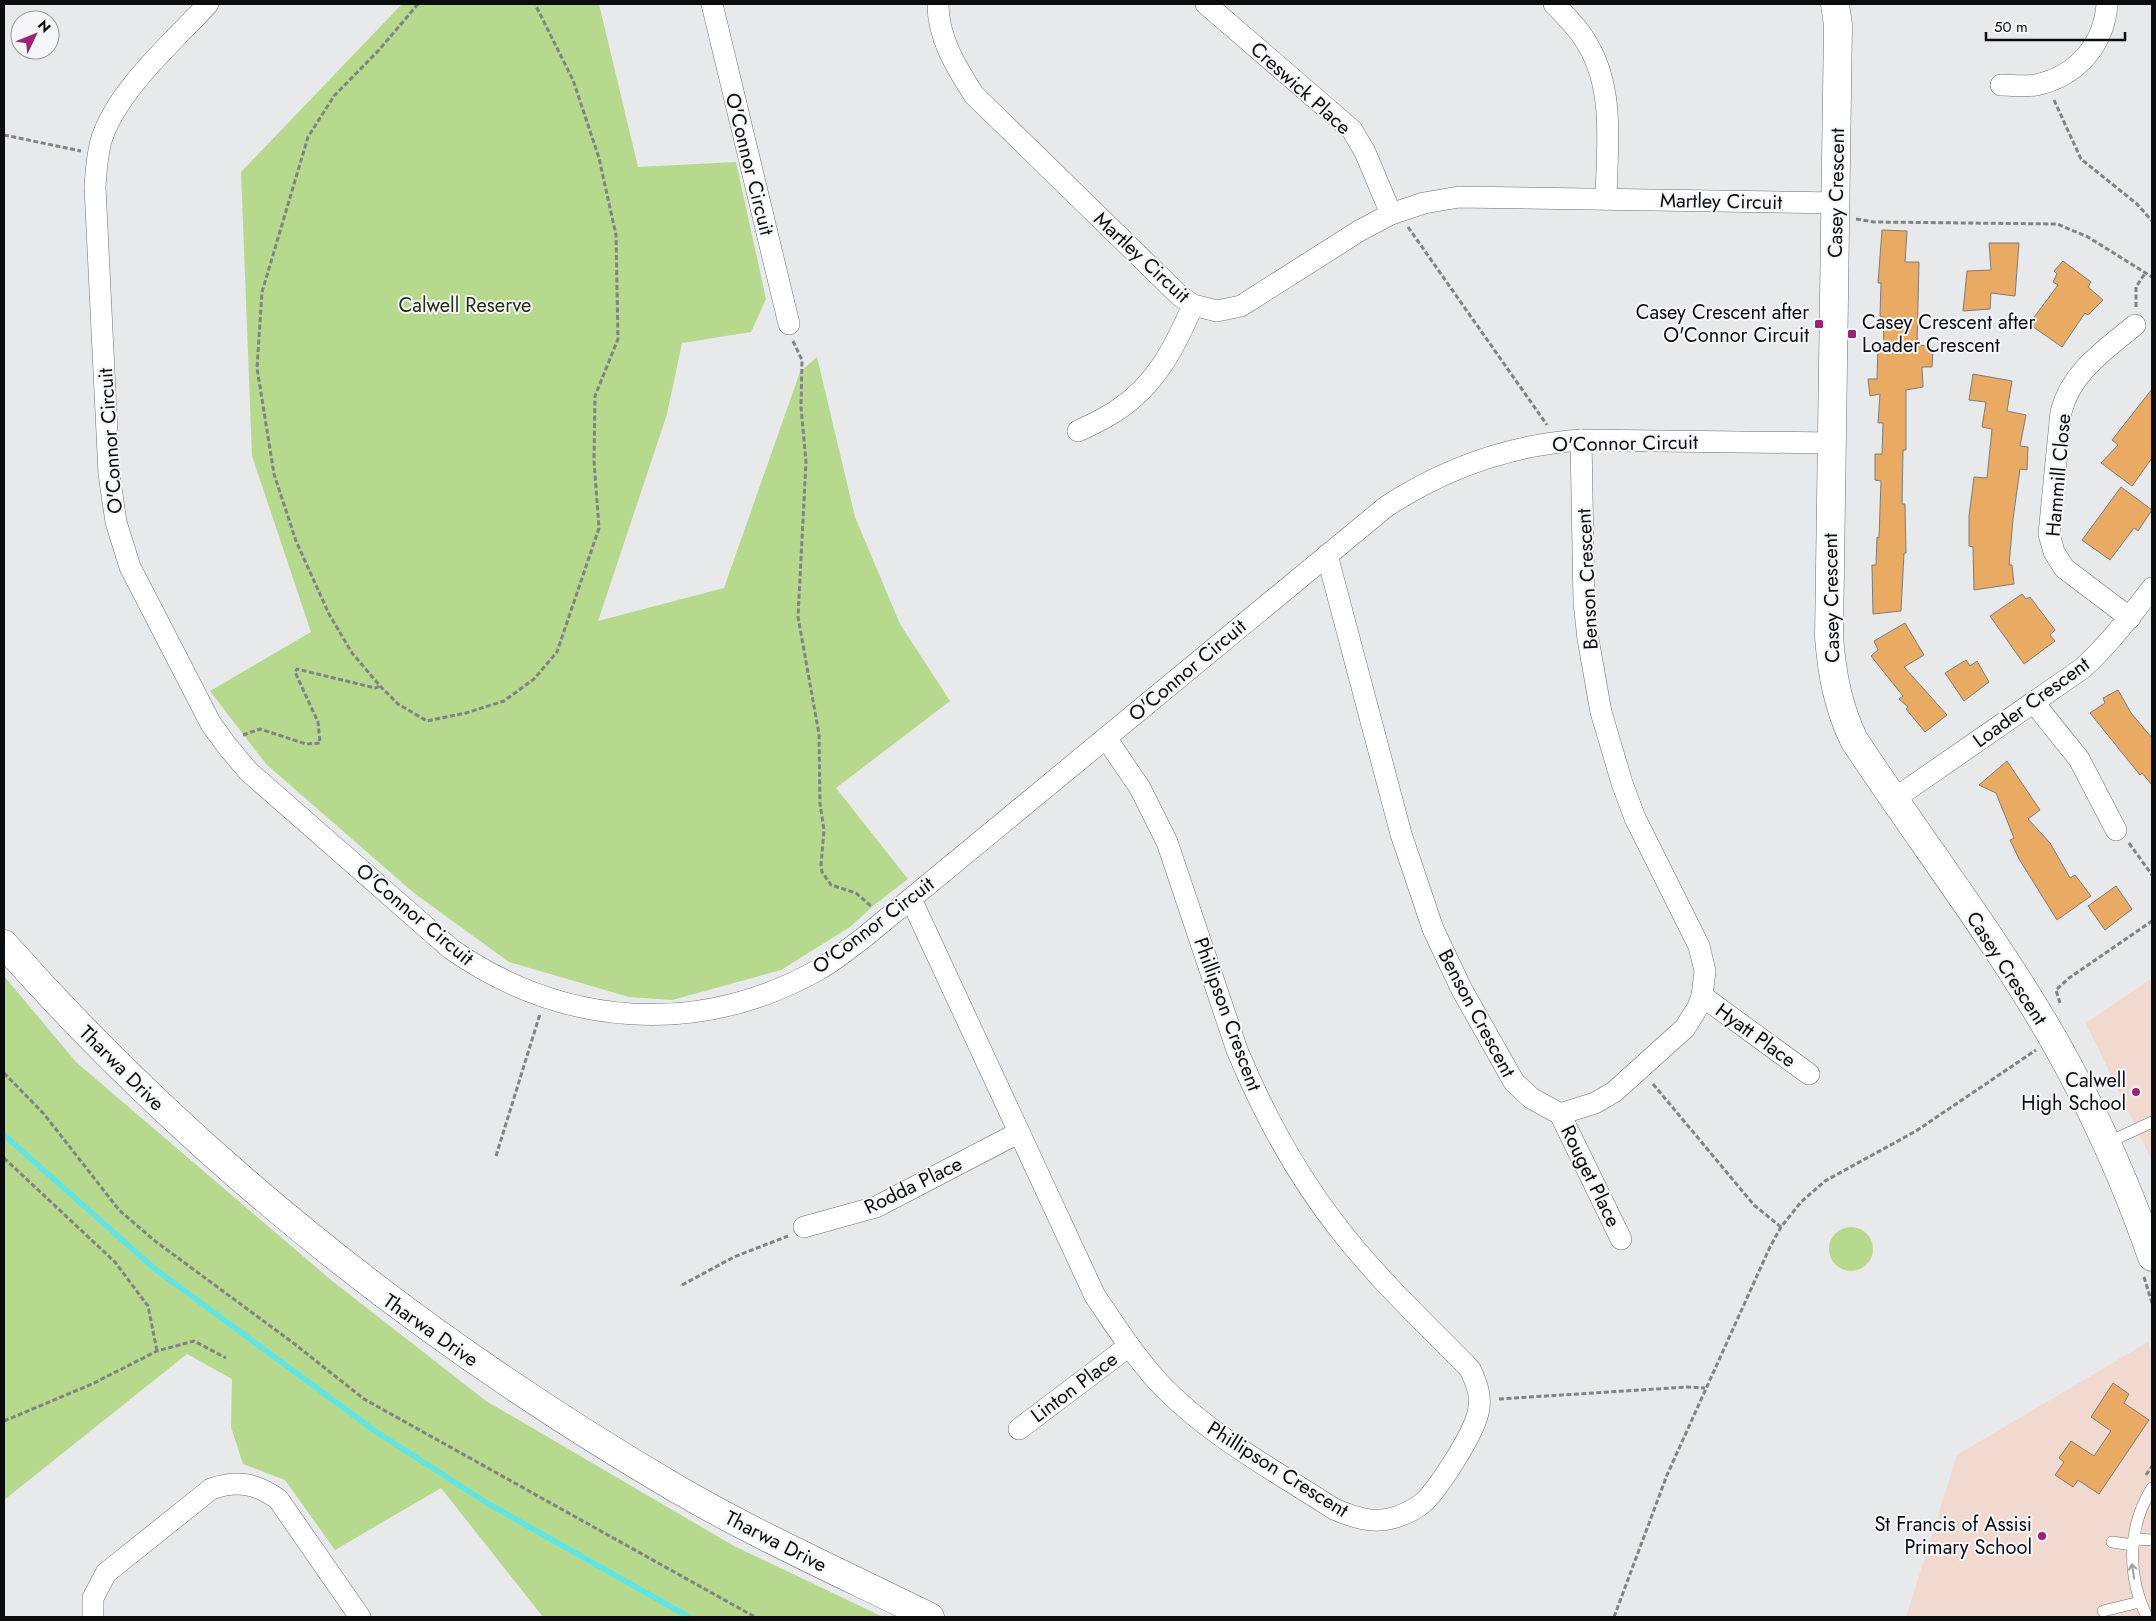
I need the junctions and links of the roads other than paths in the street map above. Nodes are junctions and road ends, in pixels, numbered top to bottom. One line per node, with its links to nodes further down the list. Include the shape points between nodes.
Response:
1 (208, 4): 25 (street, O'Connor Circuit, via 132,86 114,111 98,153 96,187 109,474 116,522 140,589 211,724 235,757 451,949 518,988 568,1005 619,1014 671,1015 723,1008 772,992 819,969)
2 (712, 4): 13 (street, O'Connor Circuit)
3 (938, 4): 12 (street, Martley Circuit, via 946,46 974,95 1180,296)
4 (1206, 4): 11 (street, Creswick Place, via 1352,130)
5 (1554, 4): 9 (street, via 1588,44 1601,72 1607,102)
6 (1835, 4): 10 (street, Casey Crescent)
7 (2107, 4): 8 (street, via 2098,41 2082,62 2060,78 2035,85)
8 (2001, 85)
9 (1606, 199): 10 (street, Martley Circuit); 11 (street, Martley Circuit, via 1459,198 1424,203)
10 (1842, 210): 17 (street, Casey Crescent)
11 (1396, 212): 12 (street, Martley Circuit, via 1359,231 1242,306 1217,311)
12 (1193, 305): 15 (street, via 1176,346 1150,382 1117,411)
13 (789, 324)
14 (2135, 325): 20 (street, Hammill Close, via 2082,370 2065,398 2049,534 2054,552 2064,568)
15 (1078, 431)
16 (1581, 440): 17 (street, O'Connor Circuit); 18 (street, O'Connor Circuit, via 1504,451 1455,468 1387,506); 27 (street, Benson Crescent, via 1584,602 1601,712 1635,818 1699,946 1705,971)
17 (1832, 443): 23 (street, Casey Crescent, via 1829,637 1833,680 1854,740)
18 (1327, 555): 22 (street, O'Connor Circuit); 29 (street, Benson Crescent, via 1401,834 1433,929 1462,990 1514,1082 1531,1098)
19 (2152, 588): 20 (street, Loader Crescent)
20 (2130, 618): 21 (street, Loader Crescent, via 2082,668)
21 (2034, 702): 23 (street, Loader Crescent); 24 (street, via 2079,759)
22 (1106, 738): 25 (street, O'Connor Circuit); 36 (street, Phillipson Crescent, via 1140,788 1167,842 1237,1050 1283,1146 1343,1235 1470,1369 1478,1386 1478,1413 1472,1430 1423,1503 1391,1519 1356,1518 1334,1509 1210,1428 1166,1390)
23 (1894, 799): 32 (street, Casey Crescent, via 1991,940 2054,1040)
24 (2116, 830)
25 (911, 899): 31 (street, Phillipson Crescent)
26 (4, 944): 46 (street, Tharwa Drive, via 74,1020 208,1151 368,1284 434,1333 554,1415 679,1490)
27 (1702, 996): 28 (street, Hyatt Place); 29 (street, Benson Crescent, via 1685,1028 1614,1092 1596,1103)
28 (1809, 1074)
29 (1560, 1114): 34 (street, Rouget Place)
30 (2152, 1122): 32 (lane)
31 (1018, 1132): 33 (street, Rodda Place, via 876,1207); 36 (street, Phillipson Crescent, via 1095,1296)
32 (2107, 1143): 35 (street, Casey Crescent)
33 (804, 1228)
34 (1621, 1239)
35 (2152, 1257)
36 (1128, 1346): 37 (street, Linton Place)
37 (1019, 1429)
38 (2152, 1488): 41 (lane, via 2143,1503)
39 (2152, 1540): 41 (lane)
40 (2112, 1542): 41 (lane)
41 (2134, 1542): 42 (lane, one-way to 41, via 2132,1567)
42 (2140, 1602): 43 (lane); 47 (lane)
43 (2104, 1611)
44 (93, 1617): 45 (street, via 93,1598 106,1573 211,1489 228,1483 246,1483 263,1488 278,1499)
45 (360, 1617)
46 (930, 1617)
47 (2147, 1617)

